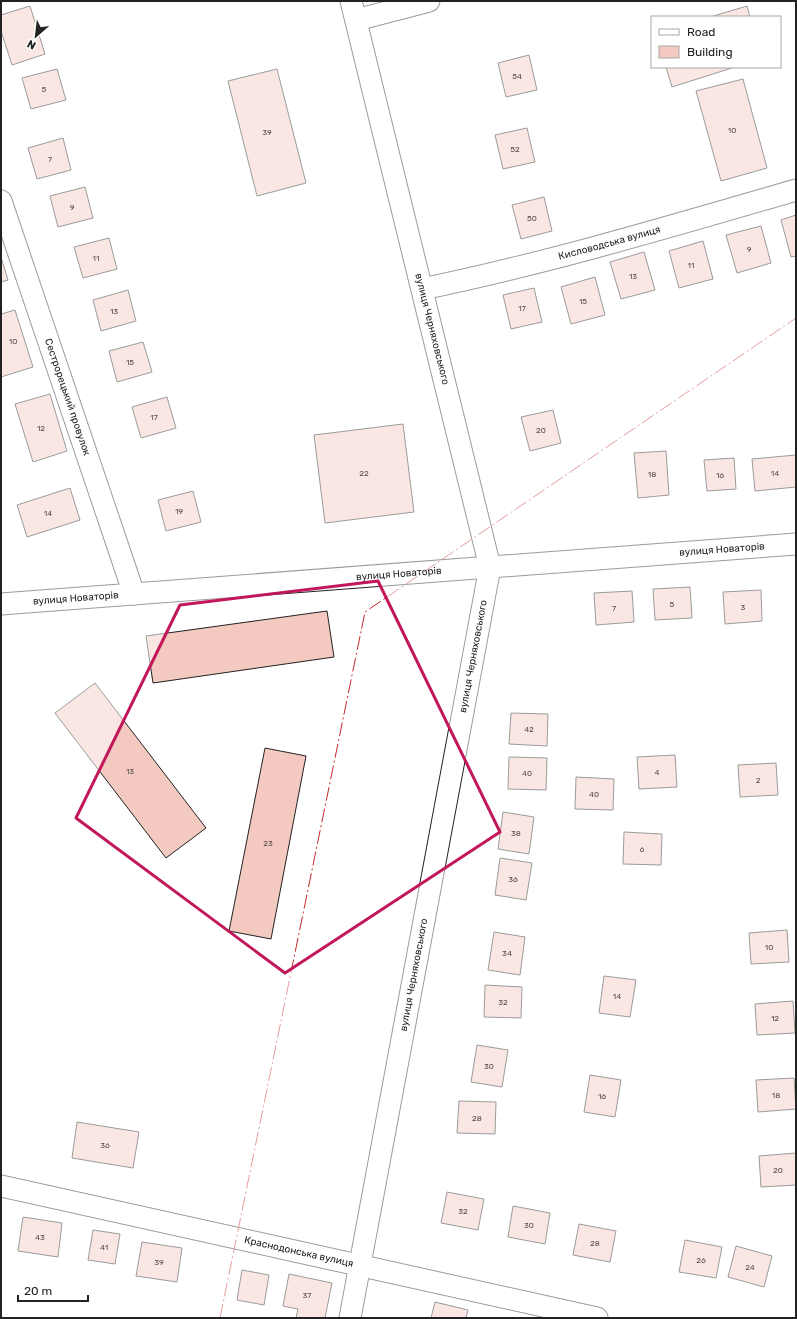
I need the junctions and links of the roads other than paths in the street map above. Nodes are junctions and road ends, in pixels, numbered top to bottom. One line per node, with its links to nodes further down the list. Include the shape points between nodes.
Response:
1 (429, 1): 2 (street)
2 (354, 10): 5 (street, вулиця Черняховського)
3 (796, 190): 5 (street, Кисловодська вулиця, via 624,240 477,278)
4 (1, 201): 8 (street, Сестрорецький провулок)
5 (422, 289): 7 (street, вулиця Черняховського)
6 (796, 544): 7 (street, вулиця Новаторів)
7 (490, 567): 8 (street, вулиця Новаторів); 11 (street, вулиця Черняховського)
8 (134, 594): 9 (street, вулиця Новаторів)
9 (1, 604)
10 (1, 1186): 11 (street, Краснодонська вулиця)
11 (360, 1266): 12 (street, вулиця Черняховського); 13 (street, Краснодонська вулиця)
12 (350, 1318)
13 (597, 1318)

